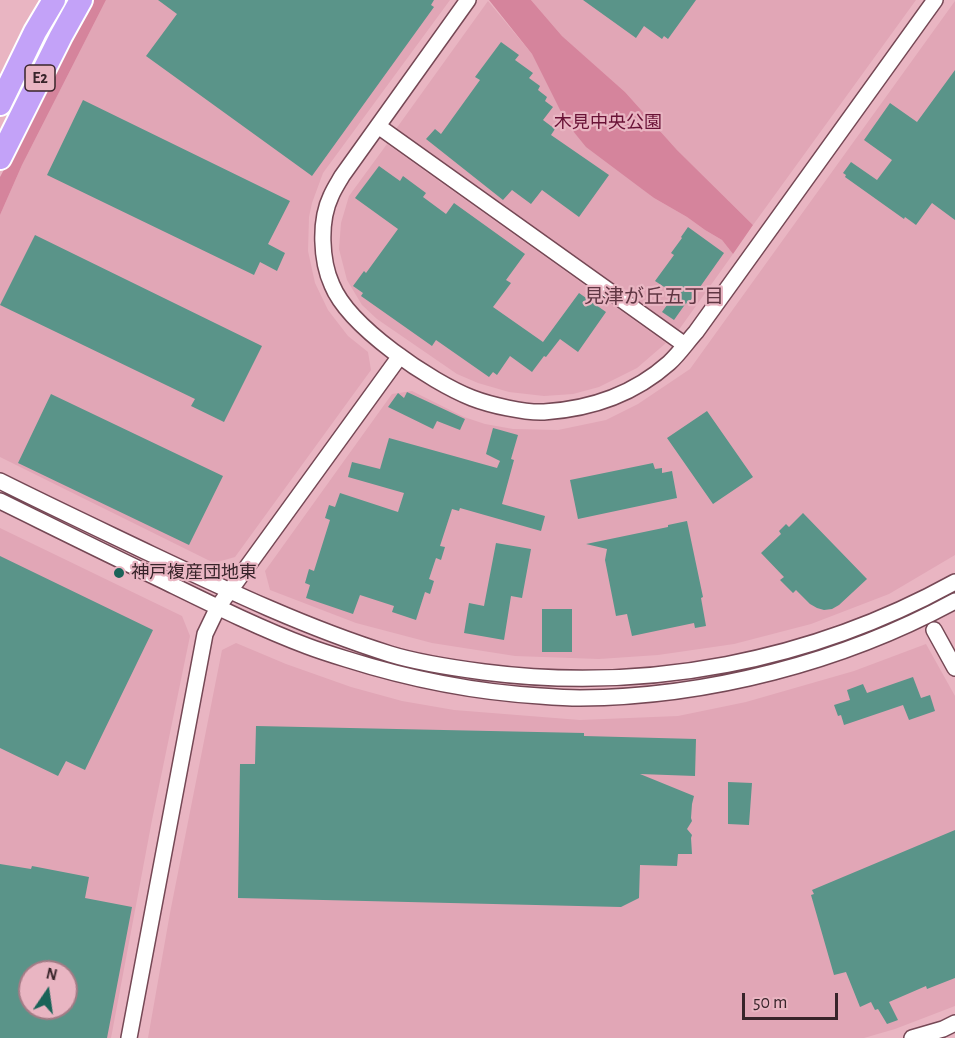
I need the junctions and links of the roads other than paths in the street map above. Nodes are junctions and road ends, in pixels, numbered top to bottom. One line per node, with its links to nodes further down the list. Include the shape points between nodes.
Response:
1 (54, 0): 5 (highway, E2)
2 (81, 0): 7 (highway, E2)
3 (468, 0): 6 (street)
4 (935, 0): 8 (street)
5 (0, 104)
6 (378, 126): 8 (street); 9 (street, via 330,198 323,228 324,258 332,285 347,310)
7 (0, 158)
8 (685, 345): 9 (street, via 671,362 642,384 607,400 541,412 471,398)
9 (400, 356): 13 (street)
10 (0, 481): 13 (street)
11 (0, 501): 15 (street)
12 (955, 582): 13 (street, via 868,623 789,651 659,676 582,679 508,675 392,654)
13 (230, 592): 15 (street)
14 (955, 601): 15 (street, via 861,644 792,668 660,693 580,698 453,686 386,671 308,646)
15 (218, 607): 19 (street, via 205,634)
16 (934, 630): 17 (street)
17 (955, 668)
18 (955, 1023): 20 (street)
19 (129, 1038)
20 (912, 1038)

